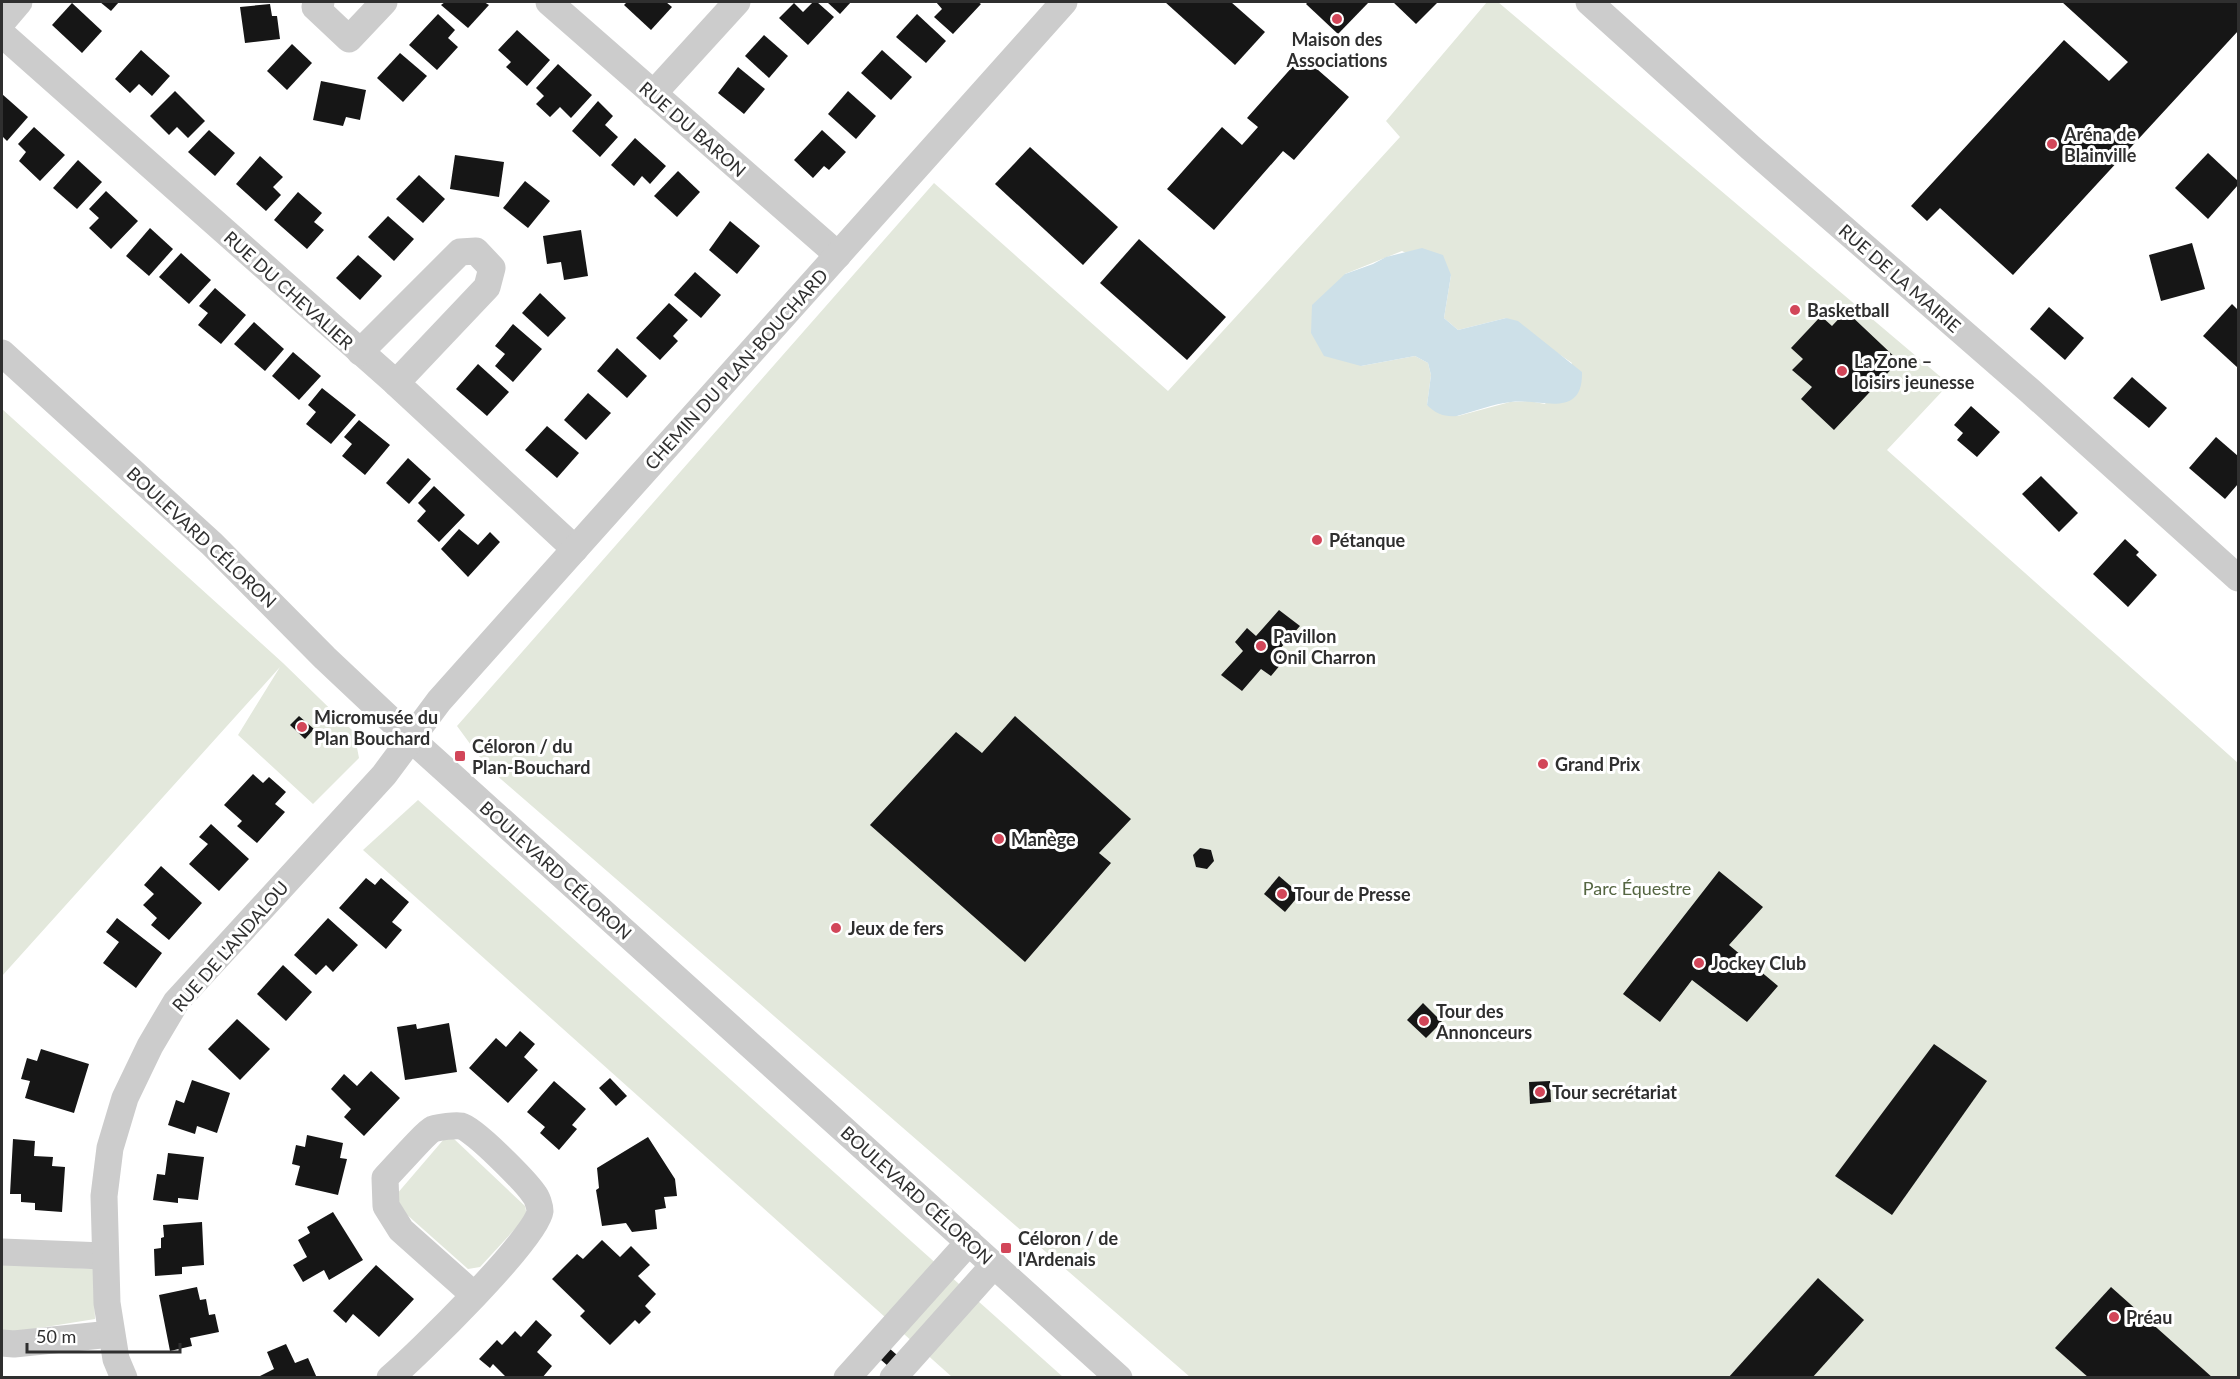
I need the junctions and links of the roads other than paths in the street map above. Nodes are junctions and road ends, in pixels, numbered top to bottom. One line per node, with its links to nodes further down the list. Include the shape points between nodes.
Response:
1 (20, 2): 8 (street)
2 (321, 2): 3 (street, via 315,8 349,39)
3 (384, 2)
4 (549, 2): 10 (street, RUE DU BARON)
5 (737, 2): 10 (street)
6 (1064, 2): 11 (street, CHEMIN DU PLAN-BOUCHARD)
7 (1589, 2): 16 (street, RUE DE LA MAIRIE, via 1751,148)
8 (2, 22)
9 (2, 34): 12 (street, RUE DU CHEVALIER)
10 (653, 94): 11 (street, RUE DU BARON)
11 (838, 255): 15 (street, CHEMIN DU PLAN-BOUCHARD)
12 (360, 352): 14 (street, RUE DU CHEVALIER); 14 (street, via 460,252 476,251 492,268 487,287)
13 (2, 353): 17 (street, BOULEVARD CÉLORON, via 204,537)
14 (396, 383): 15 (street, RUE DU CHEVALIER)
15 (575, 549): 17 (street, CHEMIN DU PLAN-BOUCHARD, via 439,701)
16 (2235, 568)
17 (411, 739): 18 (street, BOULEVARD CÉLORON); 20 (street, RUE DE L'ANDALOU, via 384,775 176,1002 125,1098 110,1149 104,1196)
18 (969, 1242): 21 (street, BOULEVARD CÉLORON); 27 (street)
19 (2, 1252): 20 (street)
20 (104, 1256): 23 (street, RUE DE L'ANDALOU)
21 (994, 1265): 28 (street); 29 (street, BOULEVARD CÉLORON)
22 (474, 1295): 22 (street, via 514,1251 540,1211 536,1196 475,1133 460,1126 433,1129 385,1178 386,1206 401,1230); 26 (street)
23 (111, 1334): 24 (street); 25 (street, RUE DE L'ANDALOU)
24 (2, 1343)
25 (124, 1377)
26 (390, 1377)
27 (847, 1377)
28 (893, 1377)
29 (1119, 1377)

